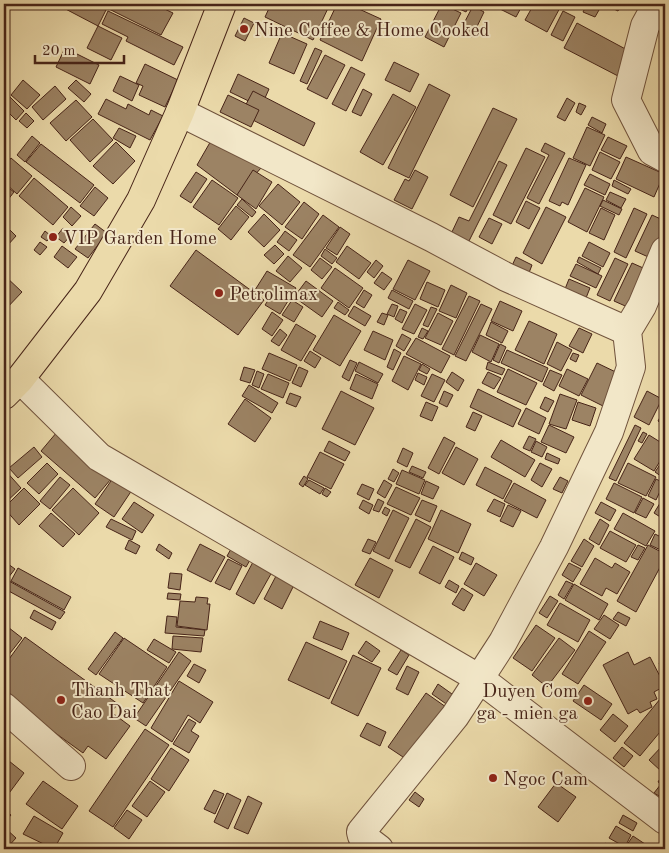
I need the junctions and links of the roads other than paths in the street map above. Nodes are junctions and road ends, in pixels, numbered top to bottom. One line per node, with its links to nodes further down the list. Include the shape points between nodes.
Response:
1 (222, 4): 3 (main road)
2 (657, 4): 4 (street, via 645,26 626,100 652,151)
3 (180, 112): 6 (street, via 506,277); 7 (main road, via 141,200 88,291)
4 (665, 158)
5 (663, 266): 6 (street)
6 (627, 330): 8 (street, via 631,368 609,432 554,547)
7 (12, 387): 8 (street, via 99,457)
8 (480, 679): 11 (street); 12 (street, via 455,716 365,826 362,836)
9 (4, 706): 10 (street)
10 (71, 766)
11 (665, 820)
12 (380, 849)

